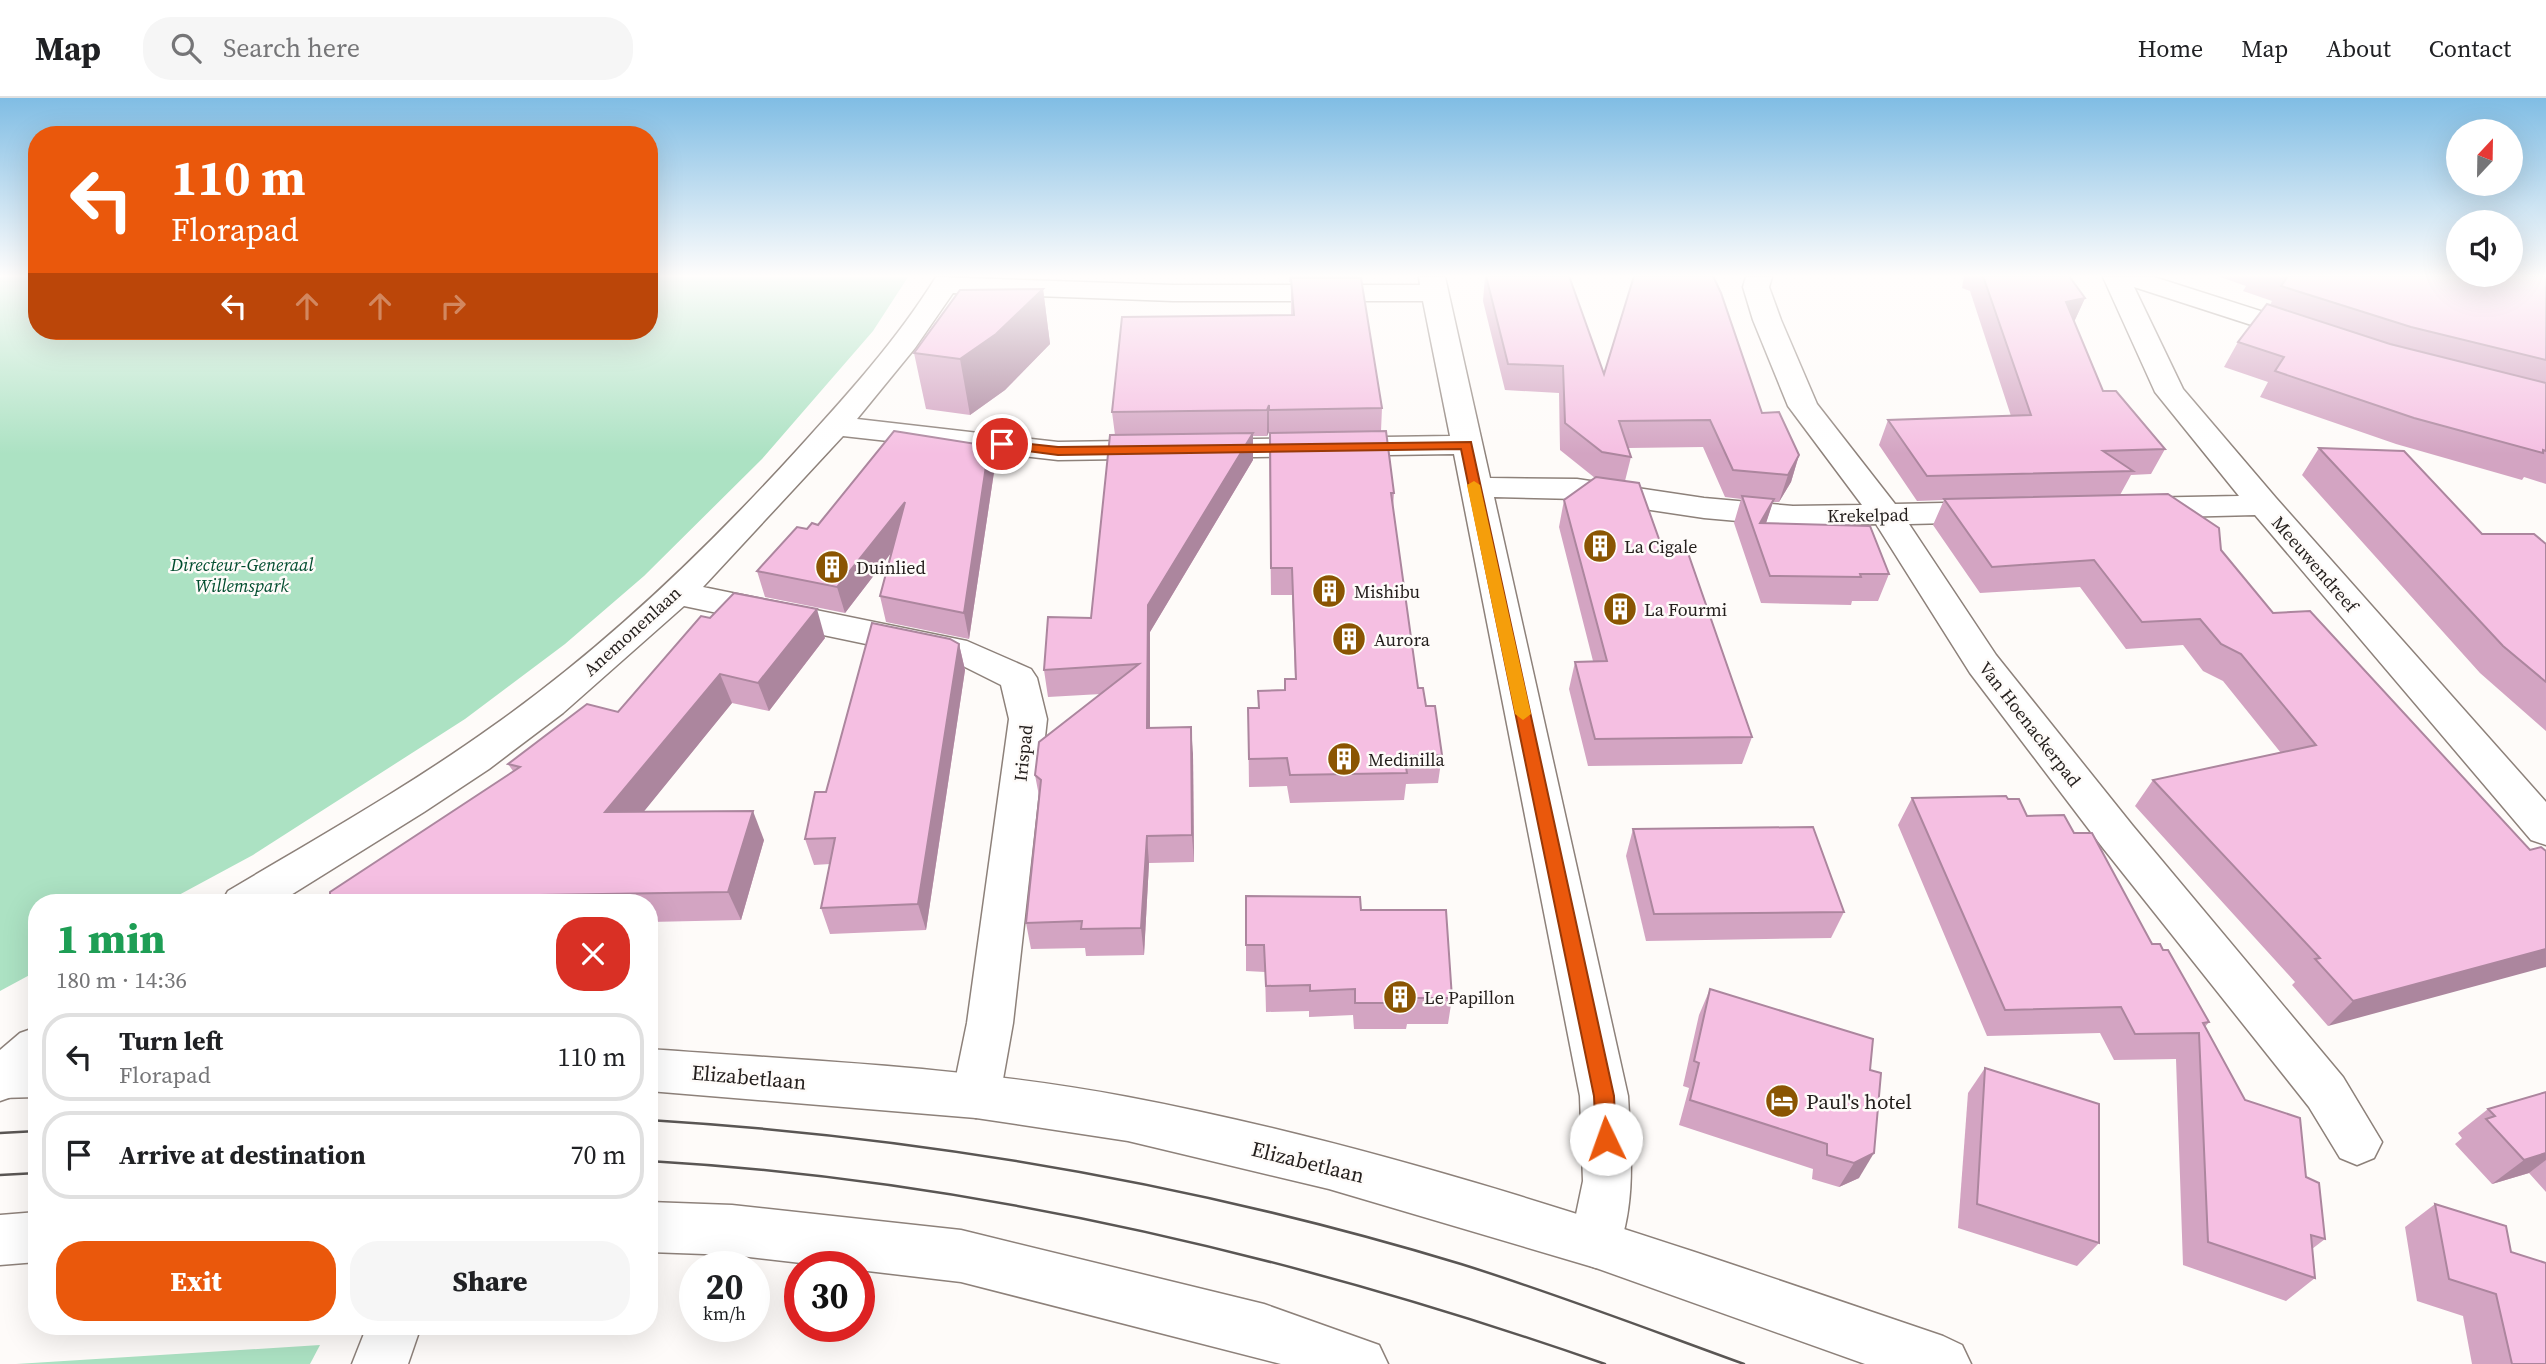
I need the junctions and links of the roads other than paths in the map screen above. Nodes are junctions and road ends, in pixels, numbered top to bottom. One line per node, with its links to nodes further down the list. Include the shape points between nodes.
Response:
1 (907, 336): 7 (street, Anemonenlaan)
2 (1444, 336): 8 (street)
3 (1773, 336): 13 (street, Van Hoenackerpad, via 1803,405)
4 (2144, 336): 10 (street, Meeuwendreef, via 2171,393)
5 (2309, 336): 6 (street)
6 (2333, 344)
7 (836, 426): 8 (street, via 1058,451); 14 (street, Anemonenlaan)
8 (1466, 445): 9 (street)
9 (1474, 486): 13 (street, Krekelpad, via 1577,489 1793,516); 25 (street, via 1604,1096 1608,1181)
10 (2263, 505): 11 (street); 15 (street, Meeuwendreef)
11 (2110, 509)
12 (2027, 511): 13 (street, Krekelpad)
13 (1887, 515): 21 (street, Van Hoenackerpad, via 1983,664 2326,1092)
14 (676, 593): 16 (street, Anemonenlaan, via 507,736); 20 (street, Irispad, via 967,653 1018,678 1028,719 990,1023)
15 (2546, 830)
16 (258, 894)
17 (28, 1057): 19 (street)
18 (658, 1071): 20 (street, Elizabetlaan)
19 (10, 1078)
20 (976, 1096): 25 (street, Elizabetlaan, via 1128,1119 1329,1166)
21 (2357, 1142)
22 (658, 1227): 28 (street, via 732,1230 961,1256 1264,1331)
23 (28, 1238): 24 (street)
24 (0, 1240)
25 (1596, 1243): 29 (street, Elizabetlaan)
26 (391, 1335): 27 (street)
27 (380, 1364)
28 (1360, 1364)
29 (1943, 1364)

